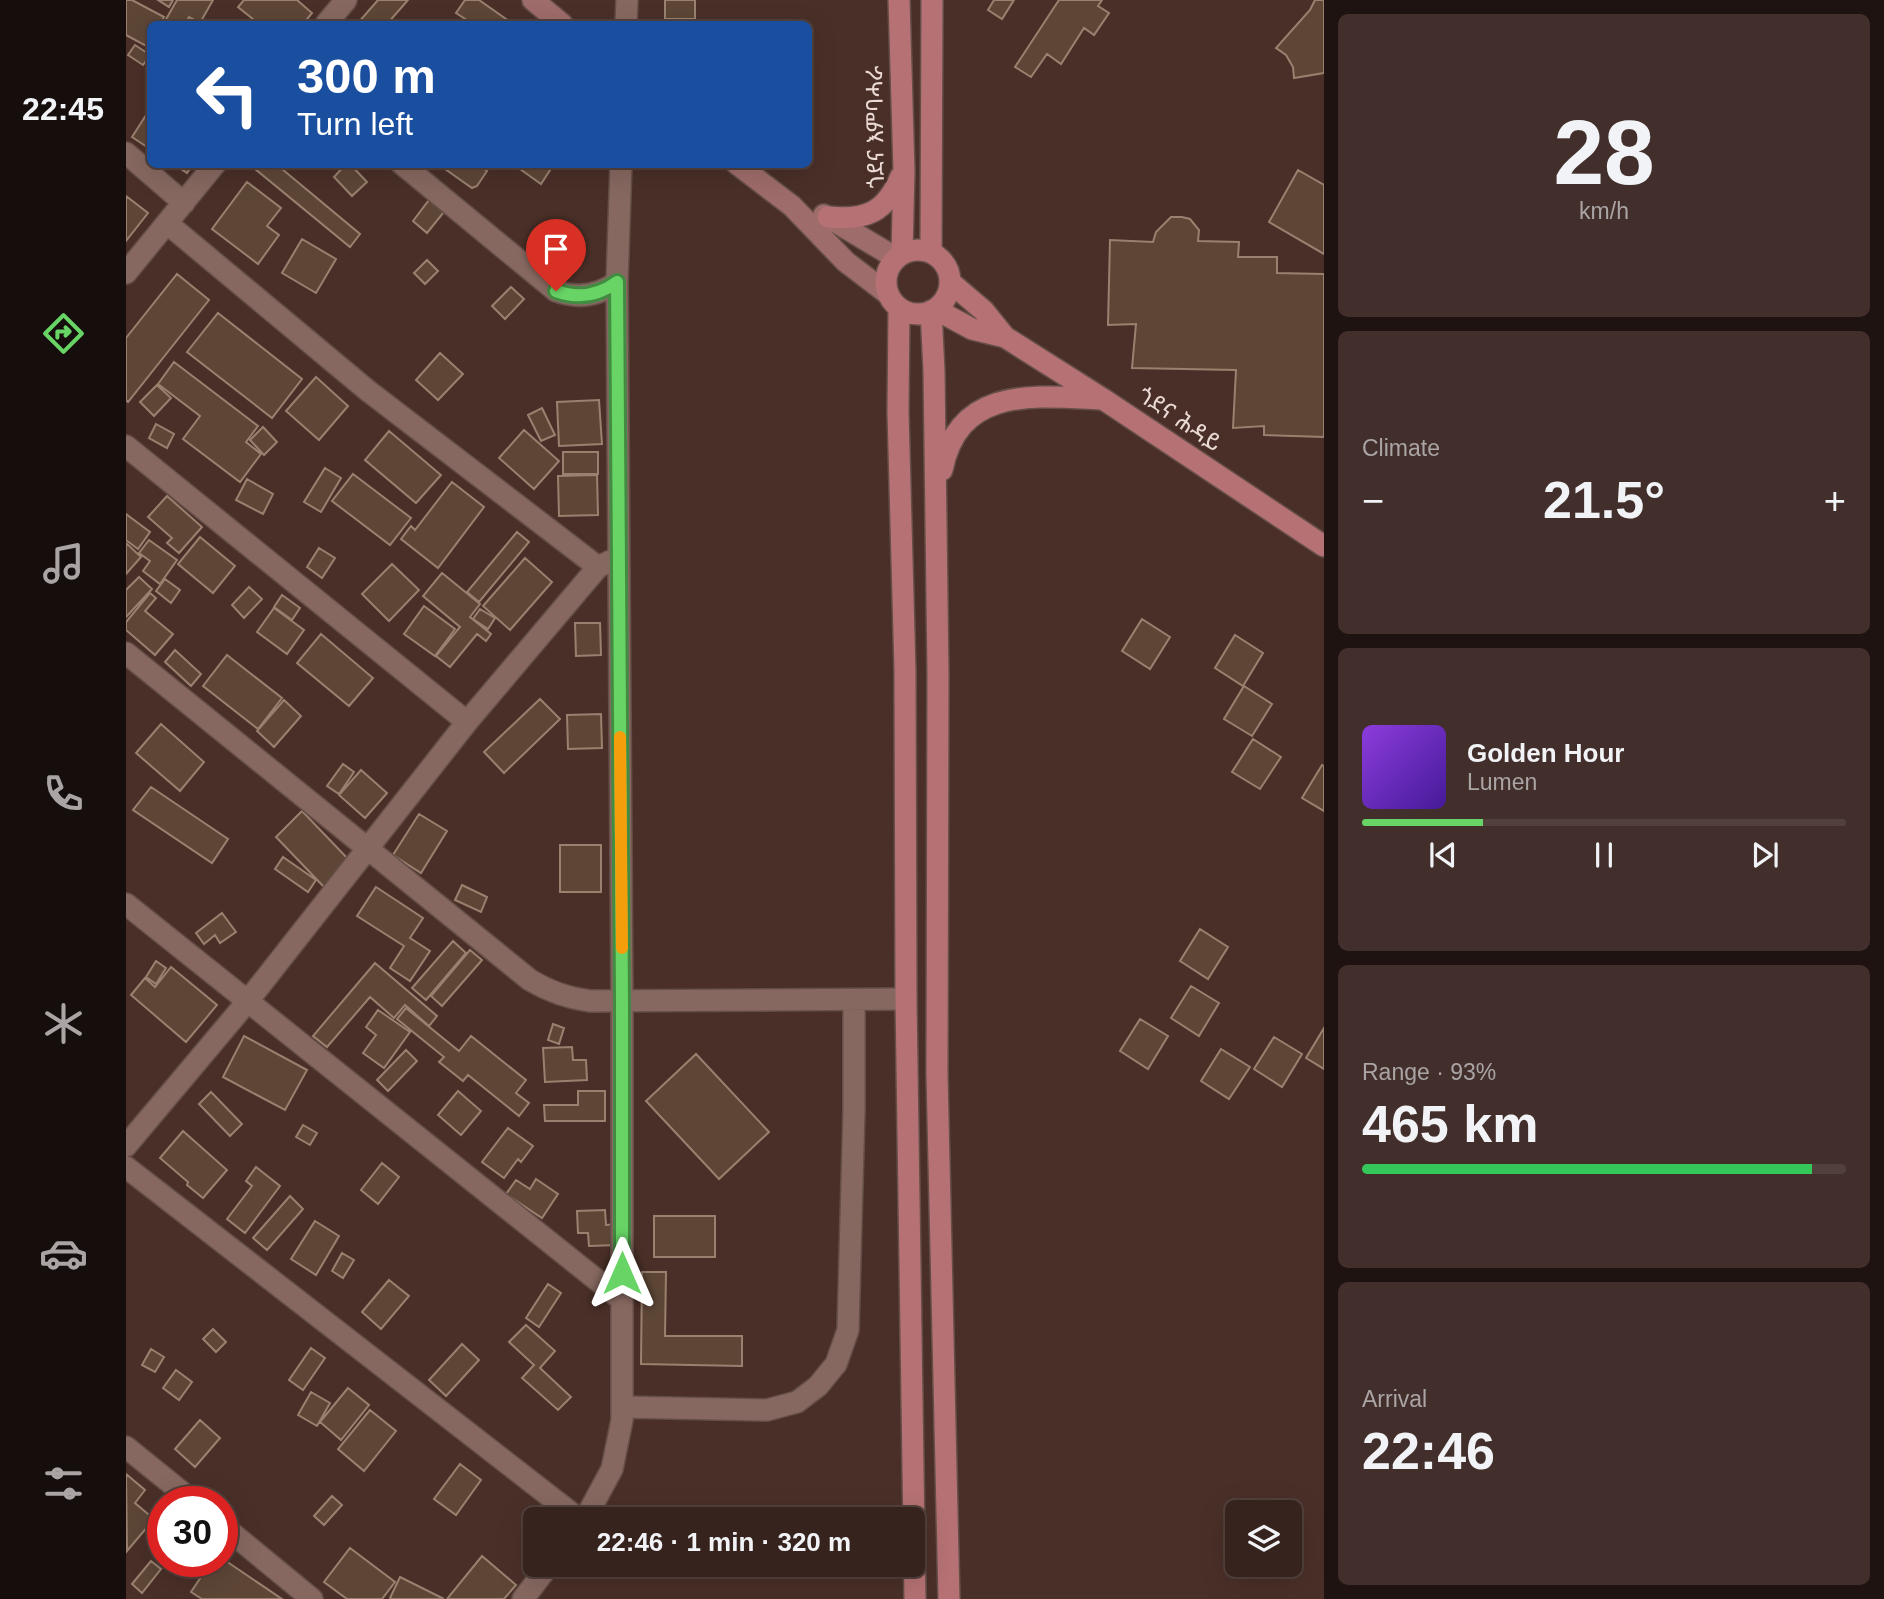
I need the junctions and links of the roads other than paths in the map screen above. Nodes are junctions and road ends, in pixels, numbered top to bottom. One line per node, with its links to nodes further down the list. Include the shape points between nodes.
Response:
1 (346, 0): 6 (street)
2 (533, 0): 7 (main road)
3 (627, 0): 8 (street)
4 (899, 0): 14 (main road, ጎደና እምባሓራ)
5 (932, 0): 19 (main road)
6 (328, 21)
7 (558, 21)
8 (626, 21)
9 (126, 153): 15 (street)
10 (212, 168): 15 (street)
11 (407, 168): 22 (street, via 556,291 586,296)
12 (621, 168): 22 (street)
13 (742, 168): 16 (main road)
14 (904, 171): 17 (main road, via 890,198 873,212 854,218); 20 (main road, ጎደና እምባሓራ)
15 (184, 203): 18 (street)
16 (792, 206): 17 (main road); 24 (main road, via 846,262)
17 (828, 217): 20 (main road)
18 (167, 224): 21 (street); 32 (street, via 367,390)
19 (931, 253): 20 (main road, via 922,250); 23 (main road, via 946,266)
20 (899, 256): 24 (main road, via 888,268 886,281)
21 (126, 273)
22 (617, 282): 31 (street)
23 (950, 282): 25 (main road, via 948,293); 26 (main road, via 984,311)
24 (894, 301): 25 (main road, via 915,314); 37 (main road, via 905,682)
25 (933, 310): 26 (main road, via 972,329); 29 (main road)
26 (1005, 337): 27 (main road, ጎደና ሕዳይ)
27 (1103, 399): 29 (main road, via 1036,397 991,403 954,433); 30 (main road, ጎደና ሕዳይ)
28 (126, 446): 34 (street)
29 (936, 496): 54 (main road, via 937,1074)
30 (1324, 546)
31 (618, 557): 32 (street); 40 (street)
32 (598, 567): 34 (street)
33 (126, 653): 35 (street)
34 (467, 722): 35 (street)
35 (368, 848): 39 (street); 40 (street, via 530,980 568,998)
36 (126, 904): 39 (street)
37 (906, 999): 38 (street); 53 (main road)
38 (854, 1001): 40 (street); 44 (street, via 848,1330 836,1364 797,1402 767,1409)
39 (247, 1002): 41 (street); 43 (street)
40 (622, 1002): 43 (street)
41 (126, 1146)
42 (126, 1167): 47 (street)
43 (622, 1300): 44 (street)
44 (622, 1407): 48 (street, via 612,1469)
45 (126, 1447): 46 (street)
46 (174, 1486)
47 (564, 1507)
48 (591, 1507)
49 (238, 1538): 51 (street)
50 (540, 1577): 52 (street)
51 (313, 1599)
52 (523, 1599)
53 (915, 1599)
54 (949, 1599)

